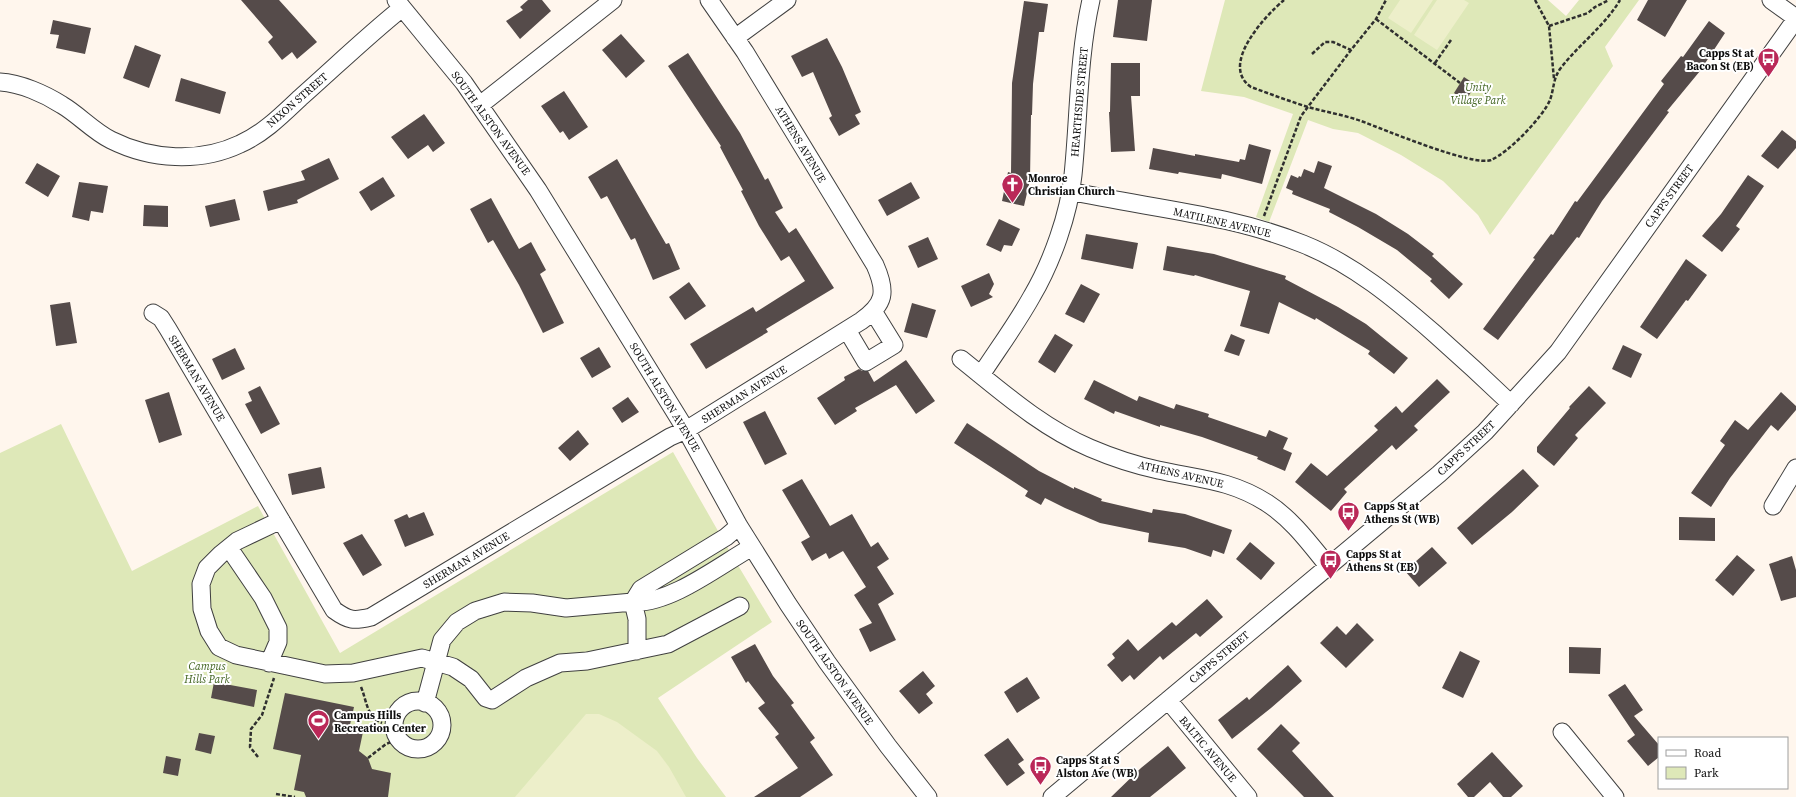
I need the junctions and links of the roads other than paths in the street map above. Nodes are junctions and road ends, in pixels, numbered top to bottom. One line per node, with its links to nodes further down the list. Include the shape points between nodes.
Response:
1 (613, 0): 10 (street)
2 (709, 0): 8 (street, ATHENS AVENUE)
3 (787, 0): 8 (street)
4 (1091, 0): 11 (street, HEARTHSIDE STREET, via 1079,84)
5 (1771, 0): 7 (street)
6 (399, 4): 9 (street, NIXON STREET, via 273,122 241,144 202,156 161,155 123,145 96,130 50,98 8,82); 10 (street, SOUTH ALSTON AVENUE)
7 (1796, 19): 18 (street, CAPPS STREET, via 1558,352)
8 (735, 38): 12 (street, ATHENS AVENUE, via 875,265 882,280)
9 (0, 82)
10 (480, 105): 19 (street, SOUTH ALSTON AVENUE, via 542,196)
11 (1070, 191): 17 (street, HEARTHSIDE STREET, via 1051,255 1033,295); 18 (street, MATILENE AVENUE, via 1219,219 1260,229 1321,252 1383,289)
12 (883, 292): 13 (street, SHERMAN AVENUE)
13 (873, 312): 15 (street, SHERMAN AVENUE); 15 (street, via 894,345 866,362)
14 (153, 313): 22 (street, SHERMAN AVENUE, via 161,318 168,329)
15 (847, 330): 19 (street, SHERMAN AVENUE)
16 (960, 359): 17 (street, ATHENS AVENUE)
17 (981, 375): 26 (street, ATHENS AVENUE, via 1017,405 1089,448 1158,470 1226,484 1262,500 1299,530)
18 (1511, 404): 26 (street, CAPPS STREET, via 1439,474)
19 (686, 430): 22 (street, SHERMAN AVENUE, via 670,437 371,617 358,620 346,619 334,610); 23 (street, SOUTH ALSTON AVENUE)
20 (1796, 468): 21 (street)
21 (1773, 506)
22 (281, 520): 25 (street, via 254,532)
23 (740, 526): 24 (street, SOUTH ALSTON AVENUE); 27 (street, via 641,589)
24 (752, 547): 27 (street, via 689,585 654,600); 35 (street, SOUTH ALSTON AVENUE, via 827,662)
25 (229, 548): 31 (street, via 263,598 278,628); 31 (street, via 207,568 201,584 202,610 209,631 219,647 236,655)
26 (1328, 566): 32 (street, CAPPS STREET)
27 (633, 602): 29 (street, via 637,619); 30 (street, via 566,608 504,602 475,611 457,622 442,640)
28 (740, 606): 29 (street, via 668,644)
29 (637, 651): 30 (street, via 587,661 560,663 526,678 492,700 486,698 472,679 453,667)
30 (435, 663): 31 (street, via 422,658 353,673 325,674); 33 (street)
31 (273, 664)
32 (1168, 700): 36 (street, CAPPS STREET); 37 (street, BALTIC AVENUE)
33 (425, 703): 33 (street, via 433,707 441,719 441,730 437,740 432,745 418,749 407,747 398,739 394,729 395,719 398,712 407,704)
34 (1562, 732): 38 (street)
35 (928, 797)
36 (1052, 797)
37 (1248, 797)
38 (1615, 797)

